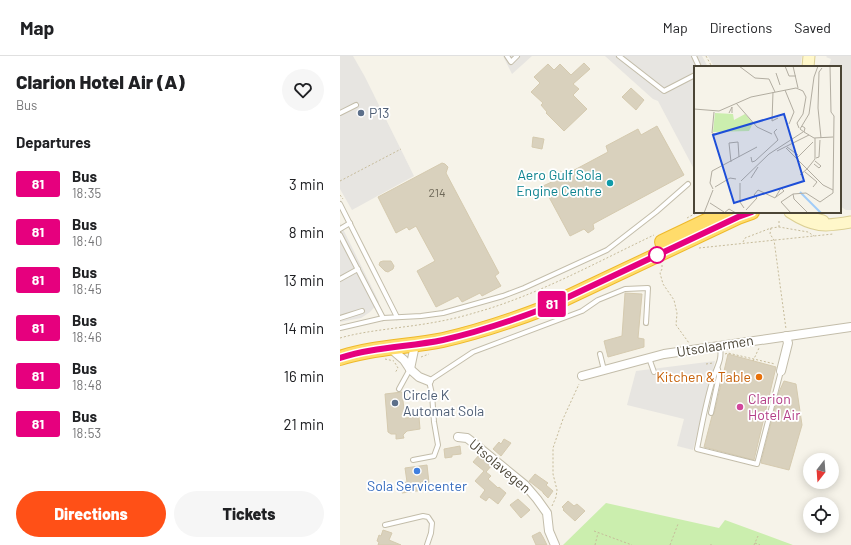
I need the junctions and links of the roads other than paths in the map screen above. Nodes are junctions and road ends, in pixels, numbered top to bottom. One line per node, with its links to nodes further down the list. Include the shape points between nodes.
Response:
1 (507, 56): 2 (lane, via 511,62)
2 (517, 56)
3 (619, 56): 10 (lane, via 664,91)
4 (694, 56): 7 (lane)
5 (809, 56): 8 (main road)
6 (817, 56): 9 (main road)
7 (699, 66)
8 (808, 66)
9 (815, 66)
10 (694, 76)
11 (356, 105): 12 (lane)
12 (340, 113)
13 (688, 184): 27 (lane, via 607,250 551,276 503,296 458,310)
14 (340, 204): 20 (lane)
15 (723, 213): 35 (highway, via 515,310 442,331 361,344)
16 (749, 213): 34 (highway, via 545,308 495,326)
17 (792, 213): 21 (main road, via 817,225)
18 (808, 213): 21 (main road, via 816,219)
19 (851, 222): 21 (main road)
20 (350, 223): 22 (lane); 27 (lane)
21 (835, 224)
22 (341, 227)
23 (340, 235): 24 (lane)
24 (358, 269): 25 (lane); 29 (lane)
25 (340, 279)
26 (362, 312): 28 (lane)
27 (397, 317): 29 (lane)
28 (340, 318)
29 (383, 318): 32 (lane)
30 (646, 323): 47 (lane, via 648,288 625,289 598,300 582,311 473,352)
31 (851, 327): 33 (street, Utsolaarmen)
32 (340, 328)
33 (786, 333): 36 (street, Utsolaarmen); 43 (street, via 788,343)
34 (415, 345): 37 (highway); 42 (street)
35 (340, 350)
36 (721, 350): 40 (street, Utsolaarmen, via 664,354); 41 (lane)
37 (387, 353): 39 (highway, via 368,351); 42 (street, via 404,360)
38 (600, 354): 44 (lane)
39 (340, 358)
40 (649, 358): 44 (street, Utsolaarmen); 45 (lane)
41 (718, 368): 43 (lane, via 714,374 697,449 757,464); 49 (lane, via 719,376)
42 (410, 369): 47 (street, via 419,377); 48 (lane)
43 (782, 369)
44 (604, 370): 46 (street, Utsolaarmen)
45 (654, 372)
46 (580, 380)
47 (430, 381): 51 (lane, via 438,445 434,456)
48 (399, 389)
49 (711, 413)
50 (458, 437): 54 (street, Utsolavegen, via 467,438 525,485 547,513 548,531)
51 (413, 460)
52 (385, 525): 53 (lane, via 428,517 432,523)
53 (427, 545)
54 (555, 545)

